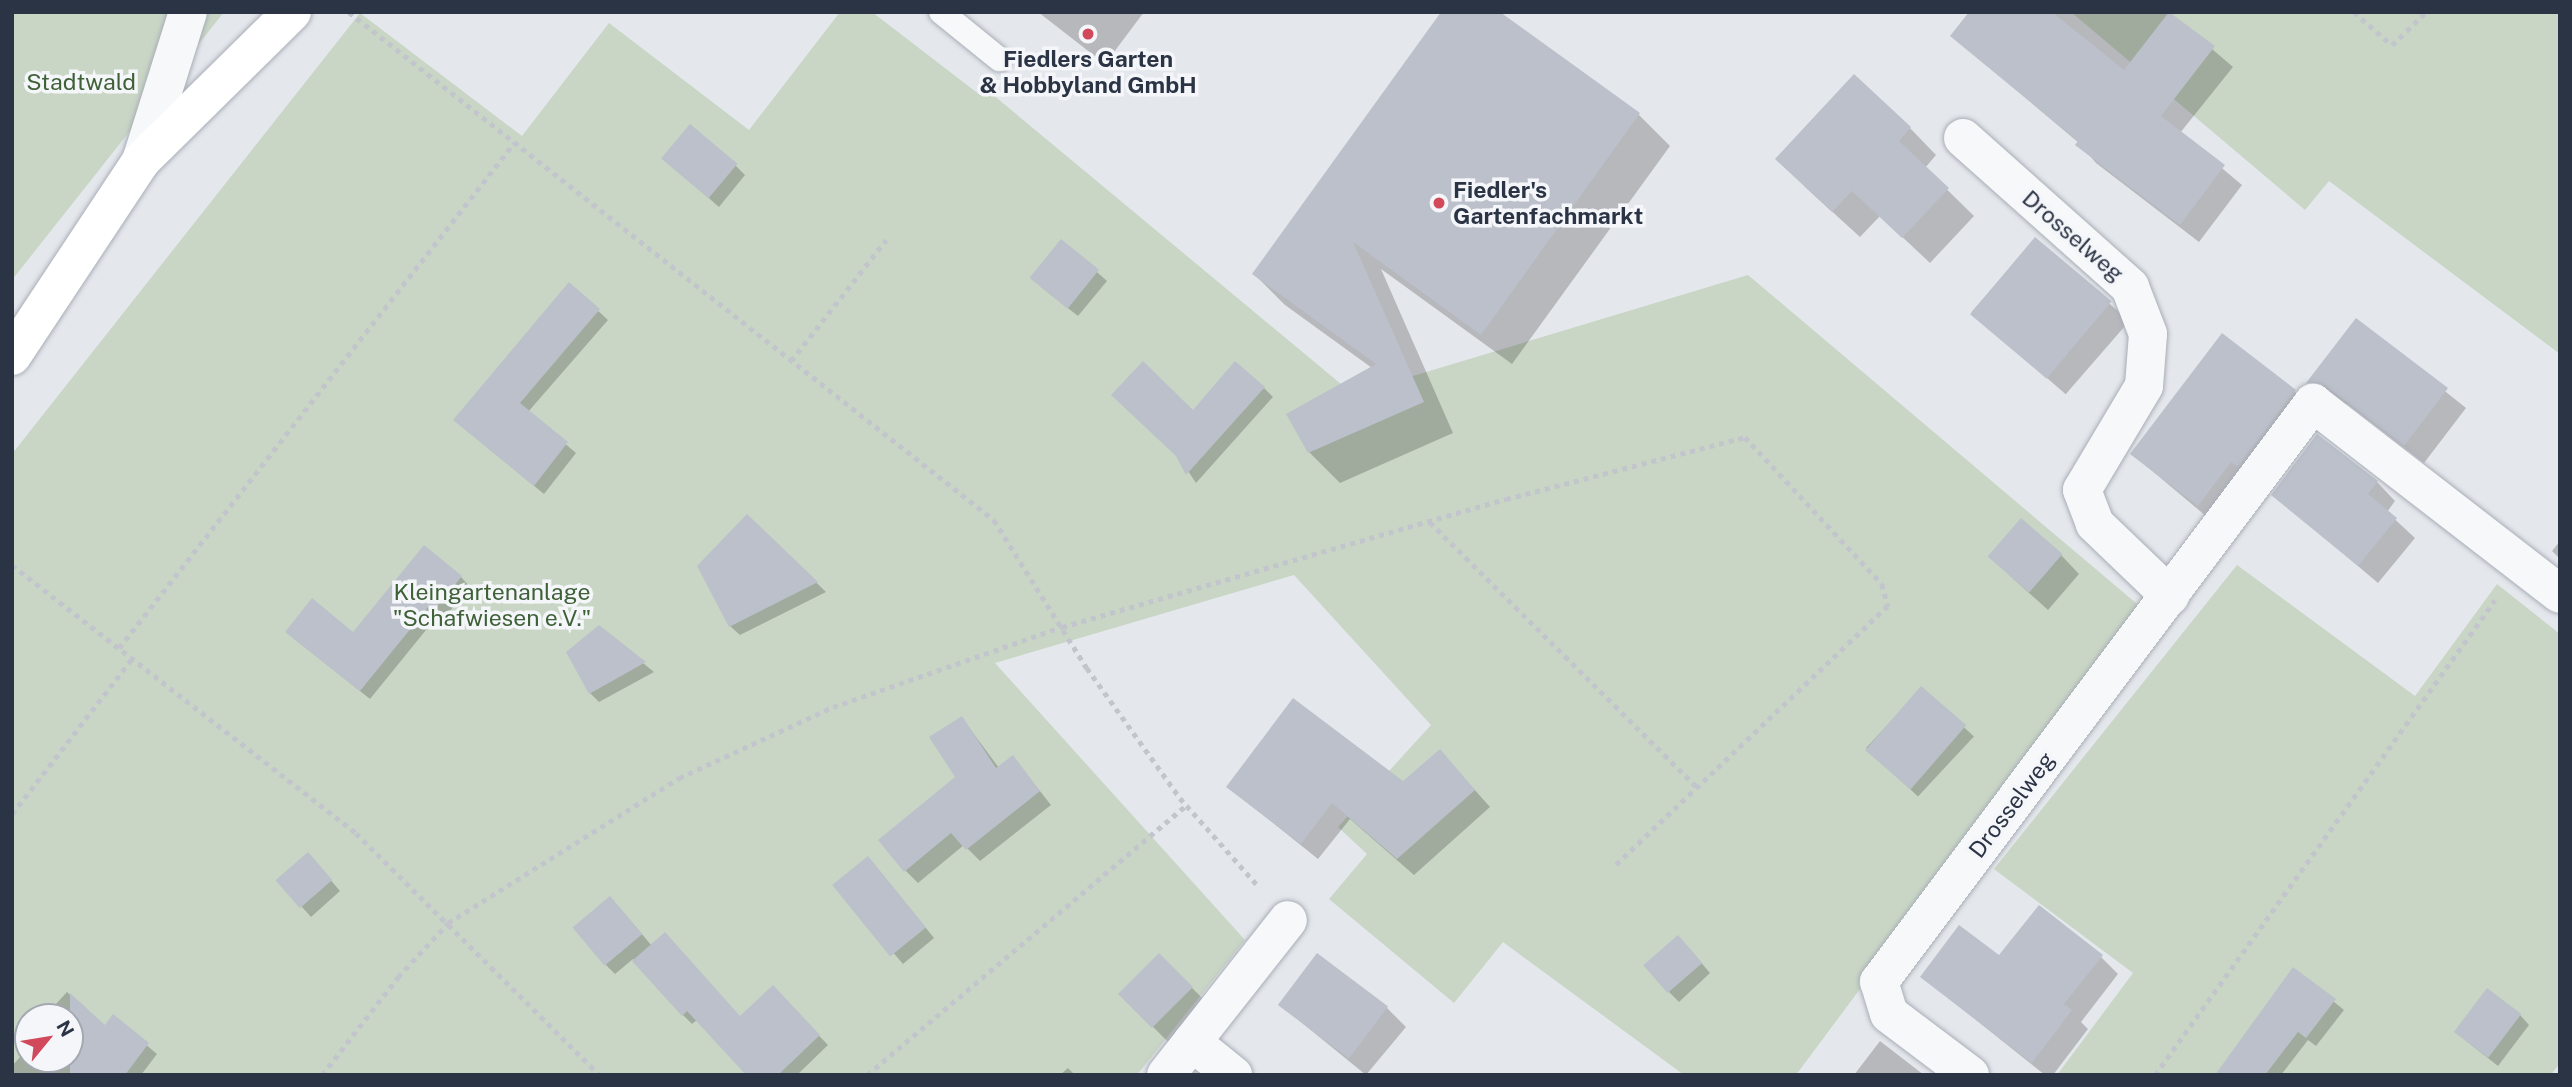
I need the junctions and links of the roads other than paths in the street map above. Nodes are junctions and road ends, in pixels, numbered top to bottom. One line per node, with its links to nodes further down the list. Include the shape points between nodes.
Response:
1 (188, 12): 6 (street)
2 (292, 12): 6 (main road)
3 (941, 12): 4 (lane)
4 (999, 59)
5 (1963, 138): 9 (street, Drosselweg, via 2130,286 2148,334 2144,386 2082,489 2095,524)
6 (141, 161): 7 (main road)
7 (12, 356)
8 (2560, 594): 9 (street, Drosselweg, via 2313,403)
9 (2170, 596): 14 (street, Drosselweg, via 1879,982 1889,1014)
10 (1288, 920): 11 (street)
11 (1192, 1042): 12 (street); 13 (street)
12 (1166, 1075)
13 (1233, 1075)
14 (1970, 1075)

